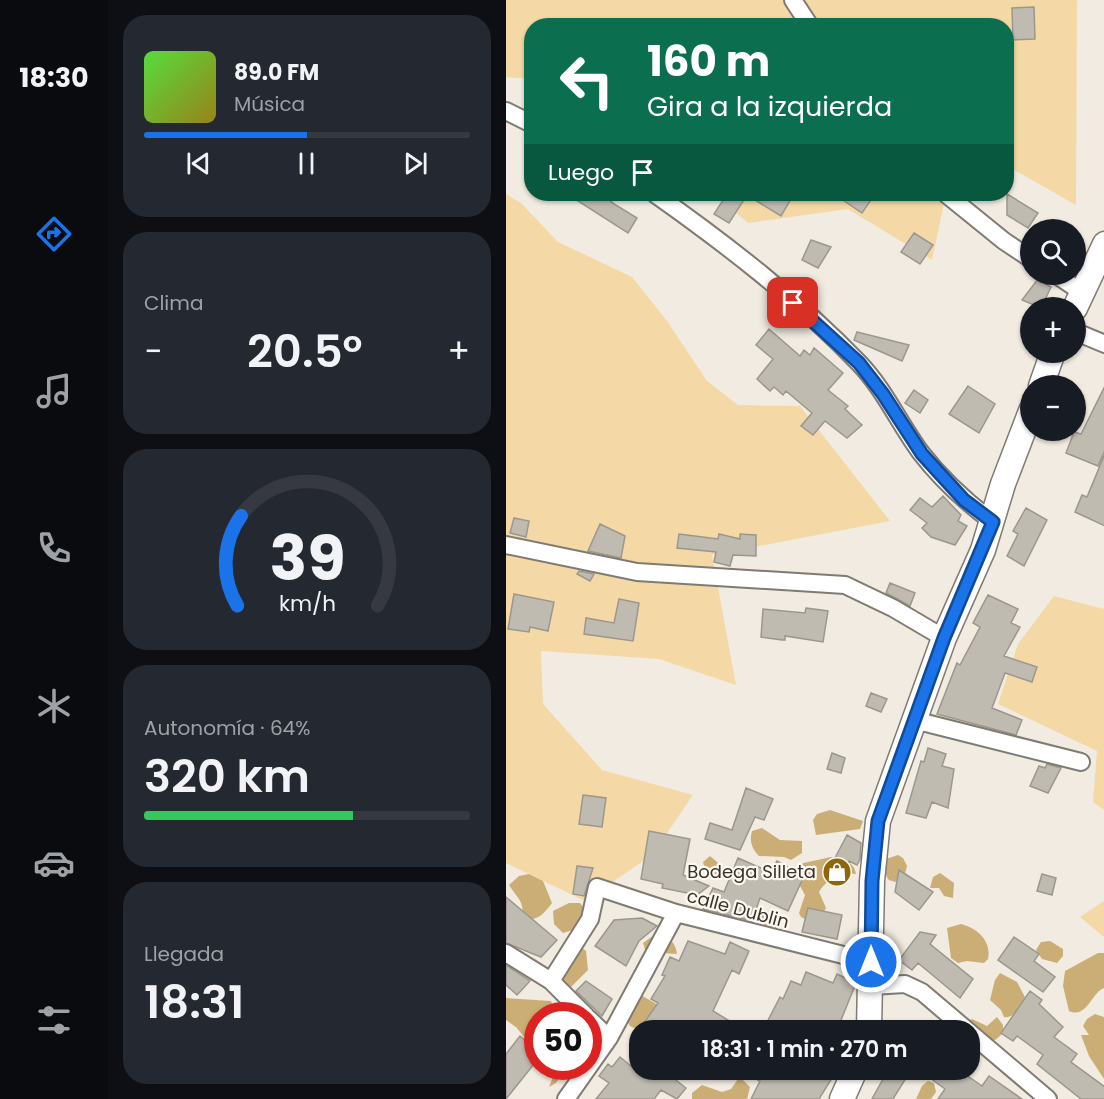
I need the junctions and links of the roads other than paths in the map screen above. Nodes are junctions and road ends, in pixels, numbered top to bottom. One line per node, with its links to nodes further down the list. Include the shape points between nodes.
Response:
1 (793, 0): 2 (street)
2 (805, 18)
3 (506, 111): 4 (street)
4 (524, 120)
5 (665, 201): 15 (street, via 743,257 859,363 922,454 964,500)
6 (955, 201): 8 (street)
7 (1104, 246): 11 (main road)
8 (1020, 252)
9 (1065, 285): 10 (street)
10 (1076, 297)
11 (1080, 297)
12 (1086, 336): 13 (street)
13 (1104, 344)
14 (1020, 440): 15 (main road)
15 (993, 522): 17 (main road)
16 (506, 545): 17 (street, via 637,572 845,585)
17 (944, 638): 18 (main road)
18 (914, 720): 19 (street); 22 (main road, via 878,821 872,881)
19 (1081, 762)
20 (676, 913): 22 (street, calle Dublin); 23 (street, calle Dublin, via 598,887 590,919); 27 (street)
21 (506, 954): 23 (street)
22 (871, 974): 25 (main road); 31 (street, calle Dublin, via 922,992)
23 (551, 981): 24 (street)
24 (572, 1002)
25 (869, 1020)
26 (602, 1031): 27 (street)
27 (609, 1038): 29 (street)
28 (851, 1080): 30 (main road)
29 (566, 1099)
30 (842, 1099)
31 (1048, 1099)

